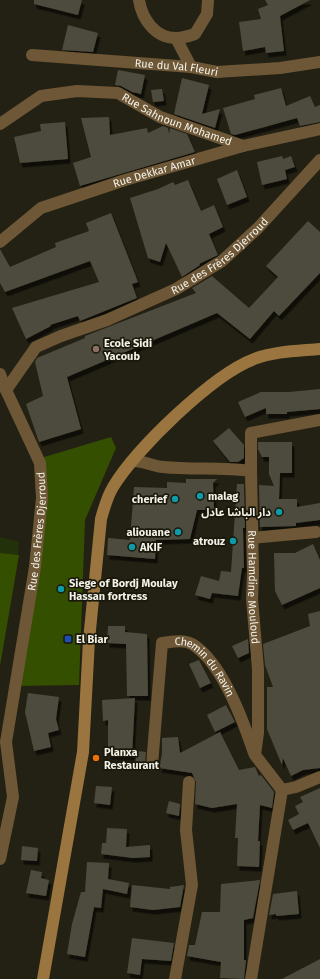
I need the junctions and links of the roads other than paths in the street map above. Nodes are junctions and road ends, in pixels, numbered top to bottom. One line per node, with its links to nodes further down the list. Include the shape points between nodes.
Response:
1 (139, 0): 3 (street, via 150,26 159,34)
2 (208, 0): 3 (street, via 208,14 195,34)
3 (176, 38): 6 (street)
4 (32, 55): 6 (street, Rue du Val Fleuri)
5 (320, 62): 6 (street, Rue du Val Fleuri, via 280,68 217,72)
6 (191, 66)
7 (0, 124): 9 (street, Rue Sahnoun Mohamed, via 41,96 77,91 118,93 160,117)
8 (320, 129): 9 (street, Rue Dekkar Amar)
9 (243, 146): 11 (street, Rue Dekkar Amar, via 125,180 41,208)
10 (320, 160): 14 (street, Rue des Frères Djerroud, via 258,228 222,261 176,289 107,320 36,347)
11 (0, 242)
12 (320, 349): 16 (main road, via 271,353 238,366 195,396)
13 (0, 374): 14 (street)
14 (6, 390): 25 (street, Rue des Frères Djerroud, via 40,463 42,498 34,567 6,742 13,797)
15 (320, 420): 17 (street, Rue Hamdine Mouloud, via 251,433)
16 (132, 461): 17 (street, via 161,467 229,468); 26 (main road, via 113,487 101,519 89,640 83,752)
17 (251, 471): 19 (street, Rue Hamdine Mouloud)
18 (316, 532): 19 (street)
19 (252, 538): 20 (street, Rue Hamdine Mouloud, via 252,599 258,669 258,733)
20 (255, 755): 21 (street, Chemin du Ravin, via 241,714 210,659 191,644 179,640 162,643); 24 (street)
21 (152, 765)
22 (320, 776): 24 (street, via 296,787)
23 (189, 782): 27 (street, via 186,830 192,885)
24 (282, 790): 28 (street)
25 (0, 858)
26 (43, 979)
27 (175, 979)
28 (251, 979)

